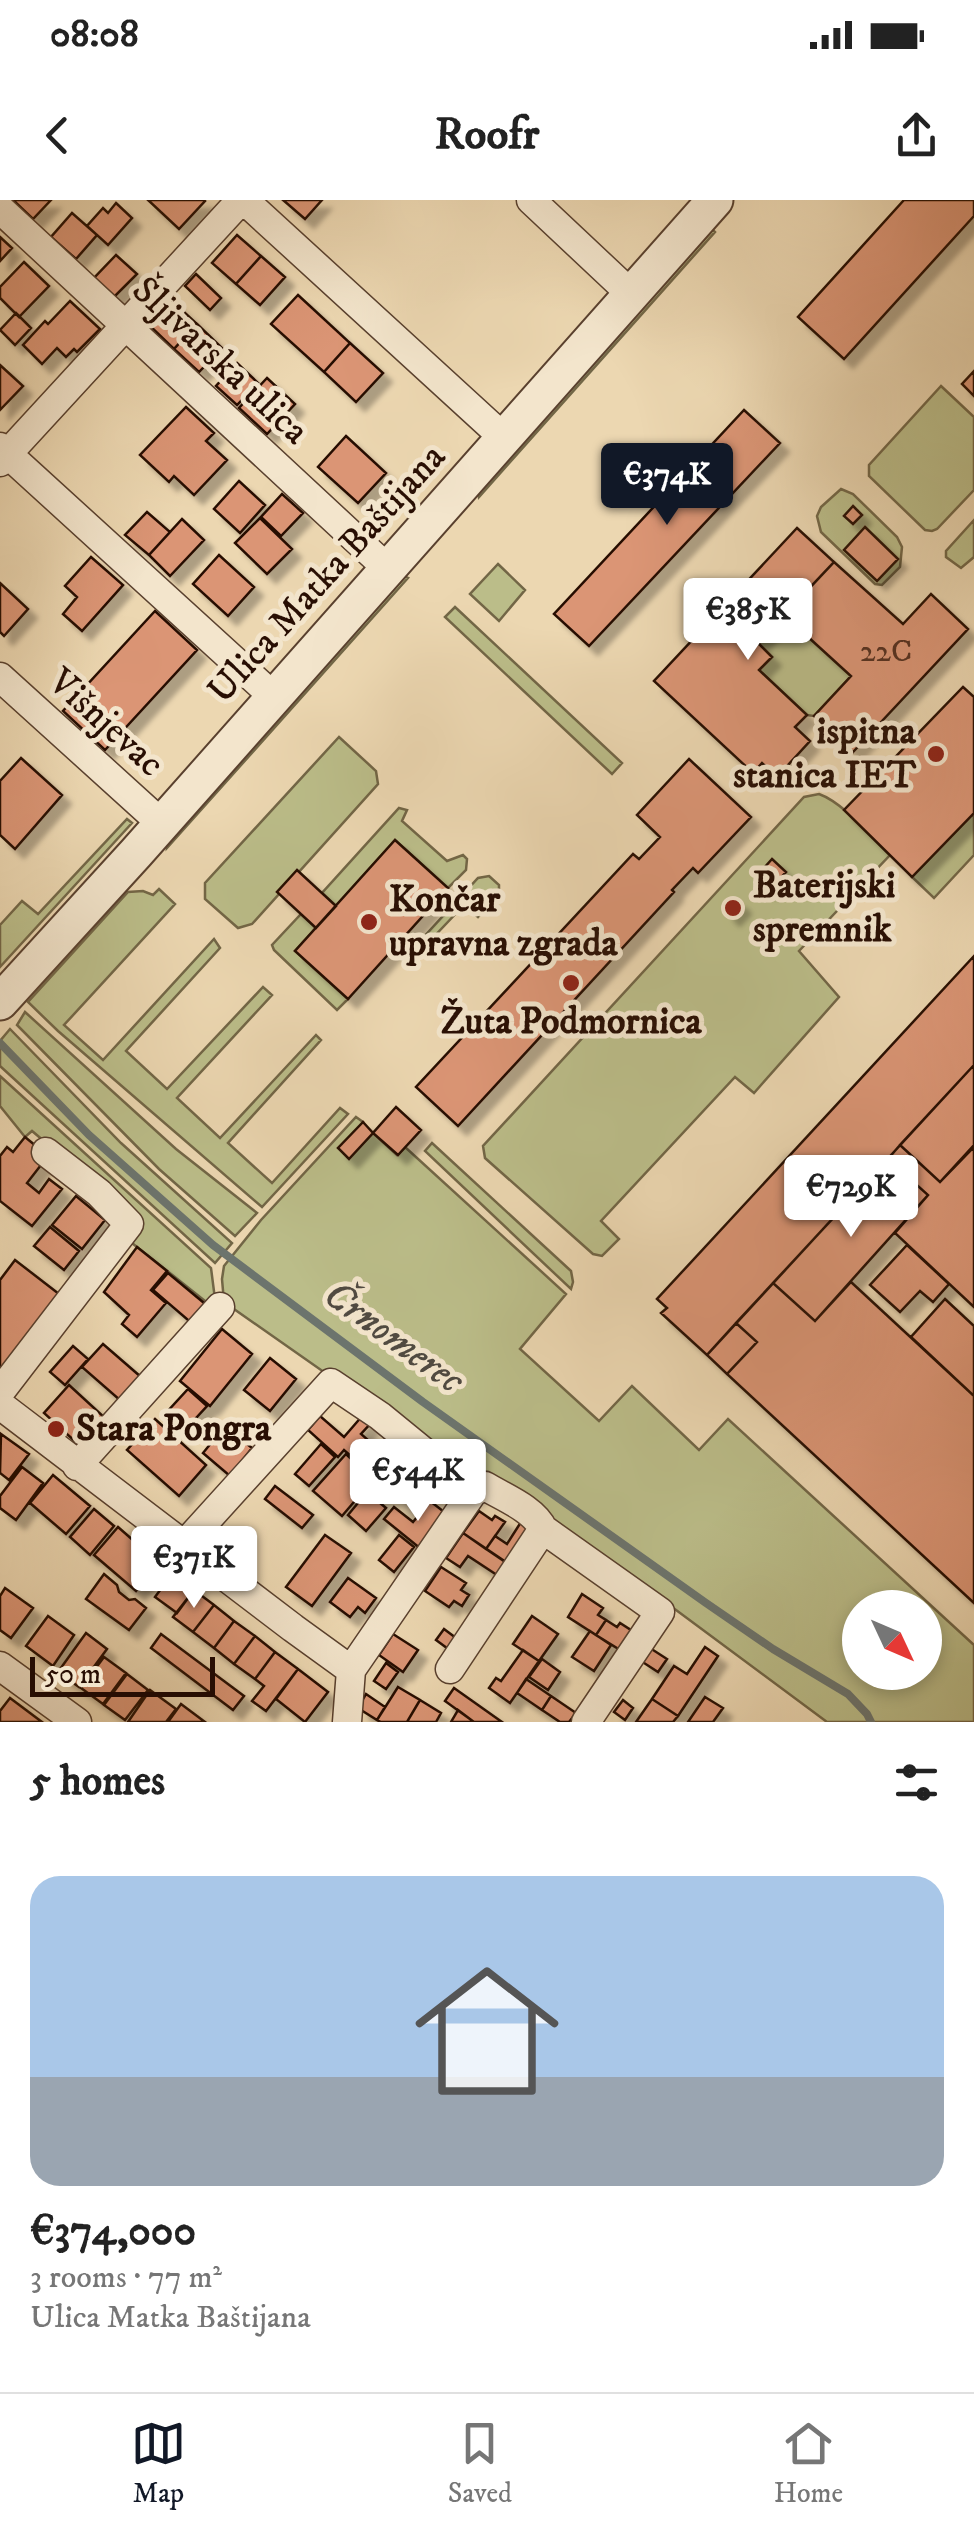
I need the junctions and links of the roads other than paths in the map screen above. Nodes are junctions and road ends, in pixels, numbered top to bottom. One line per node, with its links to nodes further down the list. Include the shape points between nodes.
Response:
1 (243, 200): 6 (street); 7 (street)
2 (531, 200): 5 (street)
3 (715, 200): 5 (street, Ulica Matka Baštijana)
4 (0, 209): 6 (street, Šljivarska ulica)
5 (632, 294): 7 (street, Ulica Matka Baštijana)
6 (125, 324): 8 (street); 9 (street, Šljivarska ulica)
7 (504, 438): 9 (street, Ulica Matka Baštijana)
8 (3, 454): 11 (street)
9 (388, 569): 11 (street, Ulica Matka Baštijana)
10 (0, 677): 12 (street, Višnjevac)
11 (274, 696): 12 (street, Ulica Matka Baštijana)
12 (162, 823): 13 (street, Ulica Matka Baštijana)
13 (0, 1002)
14 (46, 1152): 16 (street, via 129,1224)
15 (220, 1307): 18 (street)
16 (0, 1392)
17 (0, 1405): 18 (street)
18 (77, 1466): 21 (street)
19 (472, 1492): 20 (street, via 484,1486); 21 (street, via 331,1384); 24 (street)
20 (543, 1529): 23 (street); 27 (street, via 660,1612)
21 (185, 1544): 24 (street)
22 (0, 1666): 25 (street)
23 (450, 1669)
24 (351, 1670): 26 (street)
25 (70, 1720)
26 (347, 1722)
27 (586, 1722)

